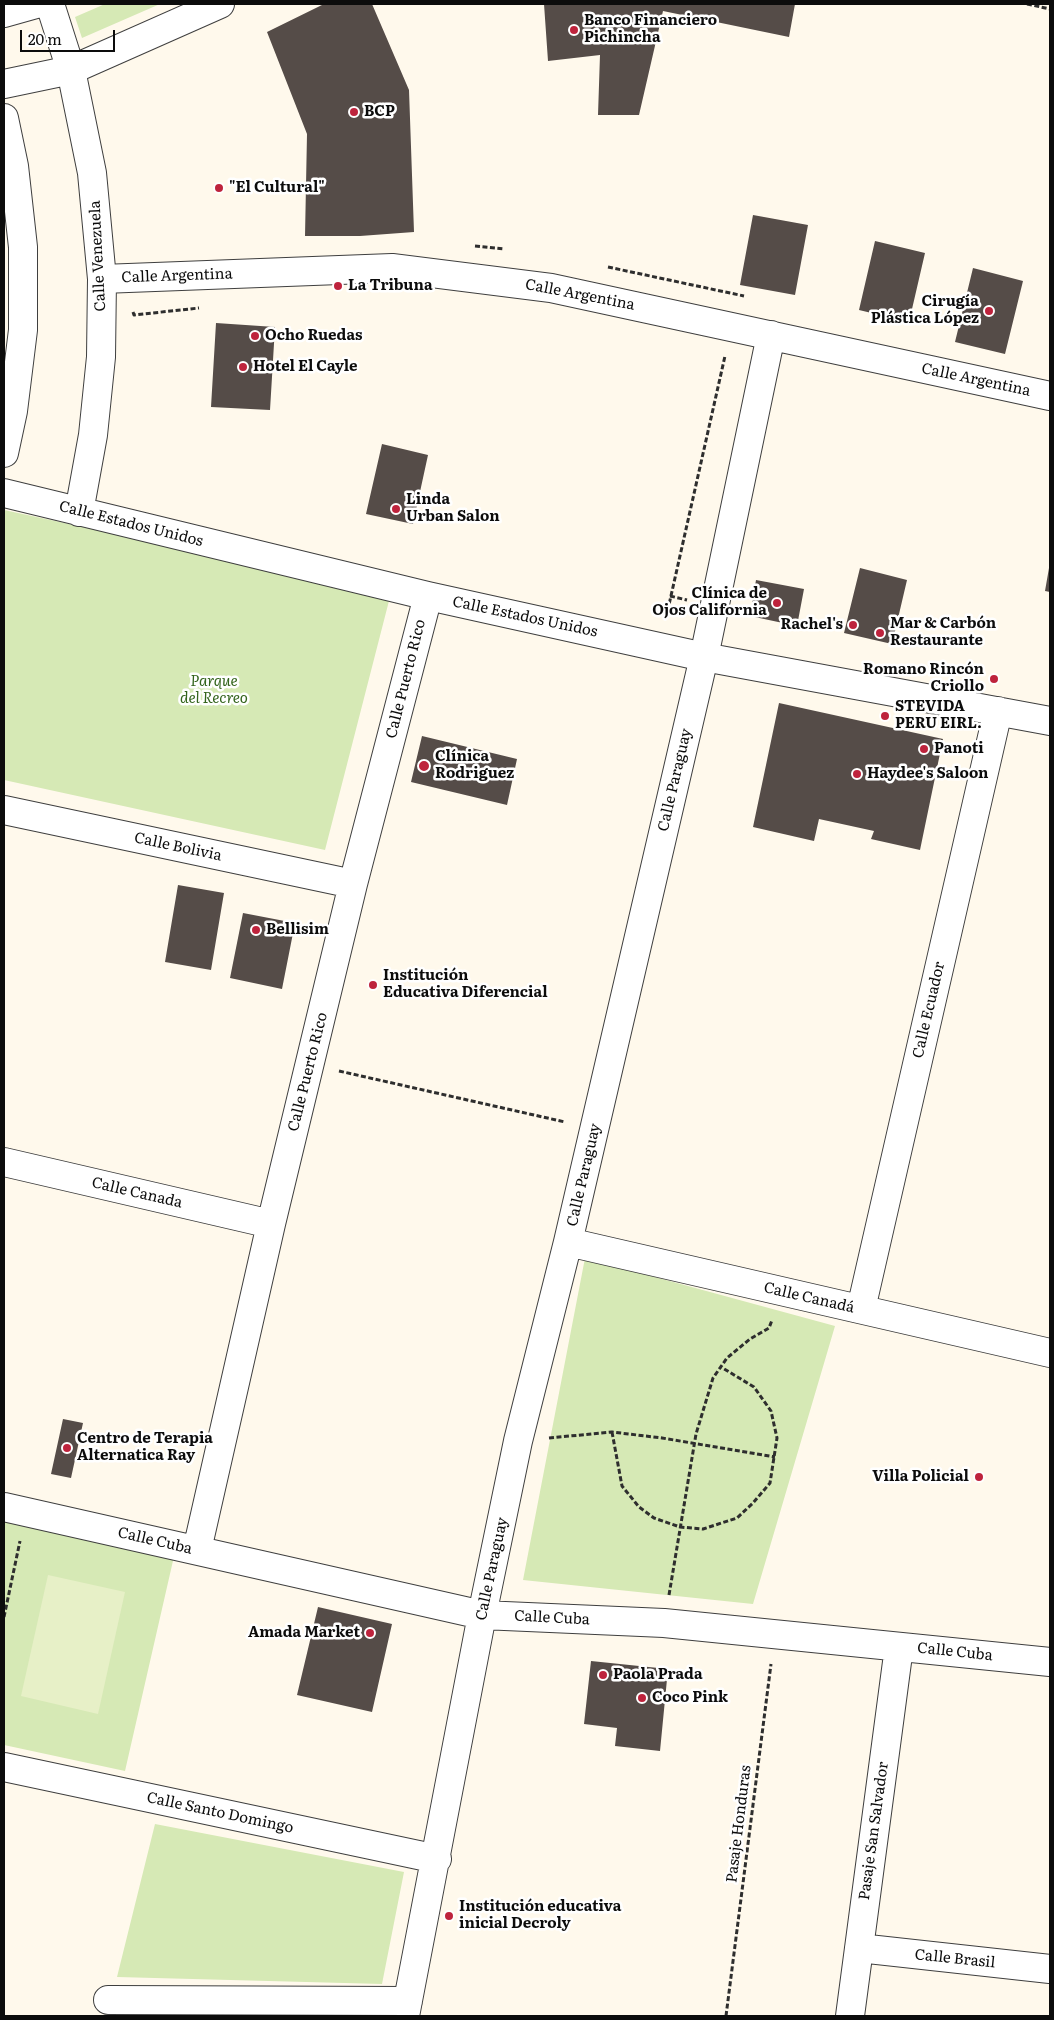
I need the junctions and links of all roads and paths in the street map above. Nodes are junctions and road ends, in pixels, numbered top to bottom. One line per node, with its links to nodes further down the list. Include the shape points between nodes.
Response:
1 (36, 4): 6 (street)
2 (50, 4): 7 (street, Calle Venezuela)
3 (220, 4): 7 (street)
4 (1027, 4): 5 (path)
5 (1050, 9)
6 (4, 13)
7 (71, 70): 8 (street); 10 (street, Calle Venezuela, via 92,173)
8 (4, 84)
9 (4, 118): 14 (street, via 14,166 23,248 23,330)
10 (102, 278): 11 (street, Calle Argentina, via 392,268 551,288); 16 (street, Calle Venezuela, via 101,357 93,435)
11 (720, 324): 12 (street, Calle Argentina); 18 (path, via 725,353)
12 (771, 335): 13 (street, Calle Argentina); 19 (street, Calle Paraguay)
13 (1050, 396)
14 (4, 453)
15 (4, 493): 16 (street, Calle Estados Unidos)
16 (79, 512): 17 (street, Calle Estados Unidos)
17 (428, 596): 18 (street, Calle Estados Unidos); 23 (street, Calle Puerto Rico)
18 (661, 647): 19 (street, Calle Estados Unidos)
19 (704, 657): 20 (street, Calle Estados Unidos); 25 (street, Calle Paraguay)
20 (998, 711): 21 (street, Calle Estados Unidos); 30 (street, Calle Ecuador)
21 (1050, 721)
22 (4, 810): 23 (street, Calle Bolivia)
23 (353, 884): 24 (street, Calle Puerto Rico)
24 (310, 1064): 25 (path); 27 (street, Calle Puerto Rico)
25 (595, 1129): 28 (street, Calle Paraguay)
26 (4, 1162): 27 (street, Calle Canada)
27 (271, 1224): 39 (street, Calle Puerto Rico)
28 (568, 1242): 29 (street, Calle Canadá); 34 (street, Calle Paraguay)
29 (782, 1291): 30 (street, Calle Canadá); 32 (path, via 768,1328 727,1358)
30 (861, 1309): 31 (street, Calle Canadá)
31 (1050, 1353)
32 (721, 1367): 35 (path, via 713,1378); 36 (path, via 754,1386 771,1411 777,1438)
33 (612, 1432): 34 (path); 35 (path); 38 (path, via 622,1486 639,1507 654,1518)
34 (518, 1441): 40 (street, Calle Paraguay)
35 (694, 1443): 36 (path); 38 (path)
36 (775, 1457): 38 (path, via 770,1484 737,1518 703,1529)
37 (15, 1509): 39 (street, Calle Cuba); 41 (path)
38 (680, 1527): 42 (path)
39 (197, 1550): 40 (street, Calle Cuba)
40 (482, 1615): 42 (street, Calle Cuba); 47 (street, Calle Paraguay)
41 (4, 1617)
42 (664, 1623): 43 (street, Calle Cuba)
43 (775, 1634): 44 (street, Calle Cuba); 52 (path, Pasaje Honduras)
44 (899, 1647): 45 (street, Calle Cuba); 48 (street, Pasaje San Salvador)
45 (1050, 1662)
46 (4, 1767): 47 (street, Calle Santo Domingo)
47 (437, 1859): 51 (street, Calle Paraguay)
48 (859, 1948): 49 (street, Calle Brasil); 53 (street, Pasaje San Salvador)
49 (1050, 1969)
50 (108, 2000): 51 (street)
51 (407, 2009)
52 (726, 2016)
53 (850, 2016)

